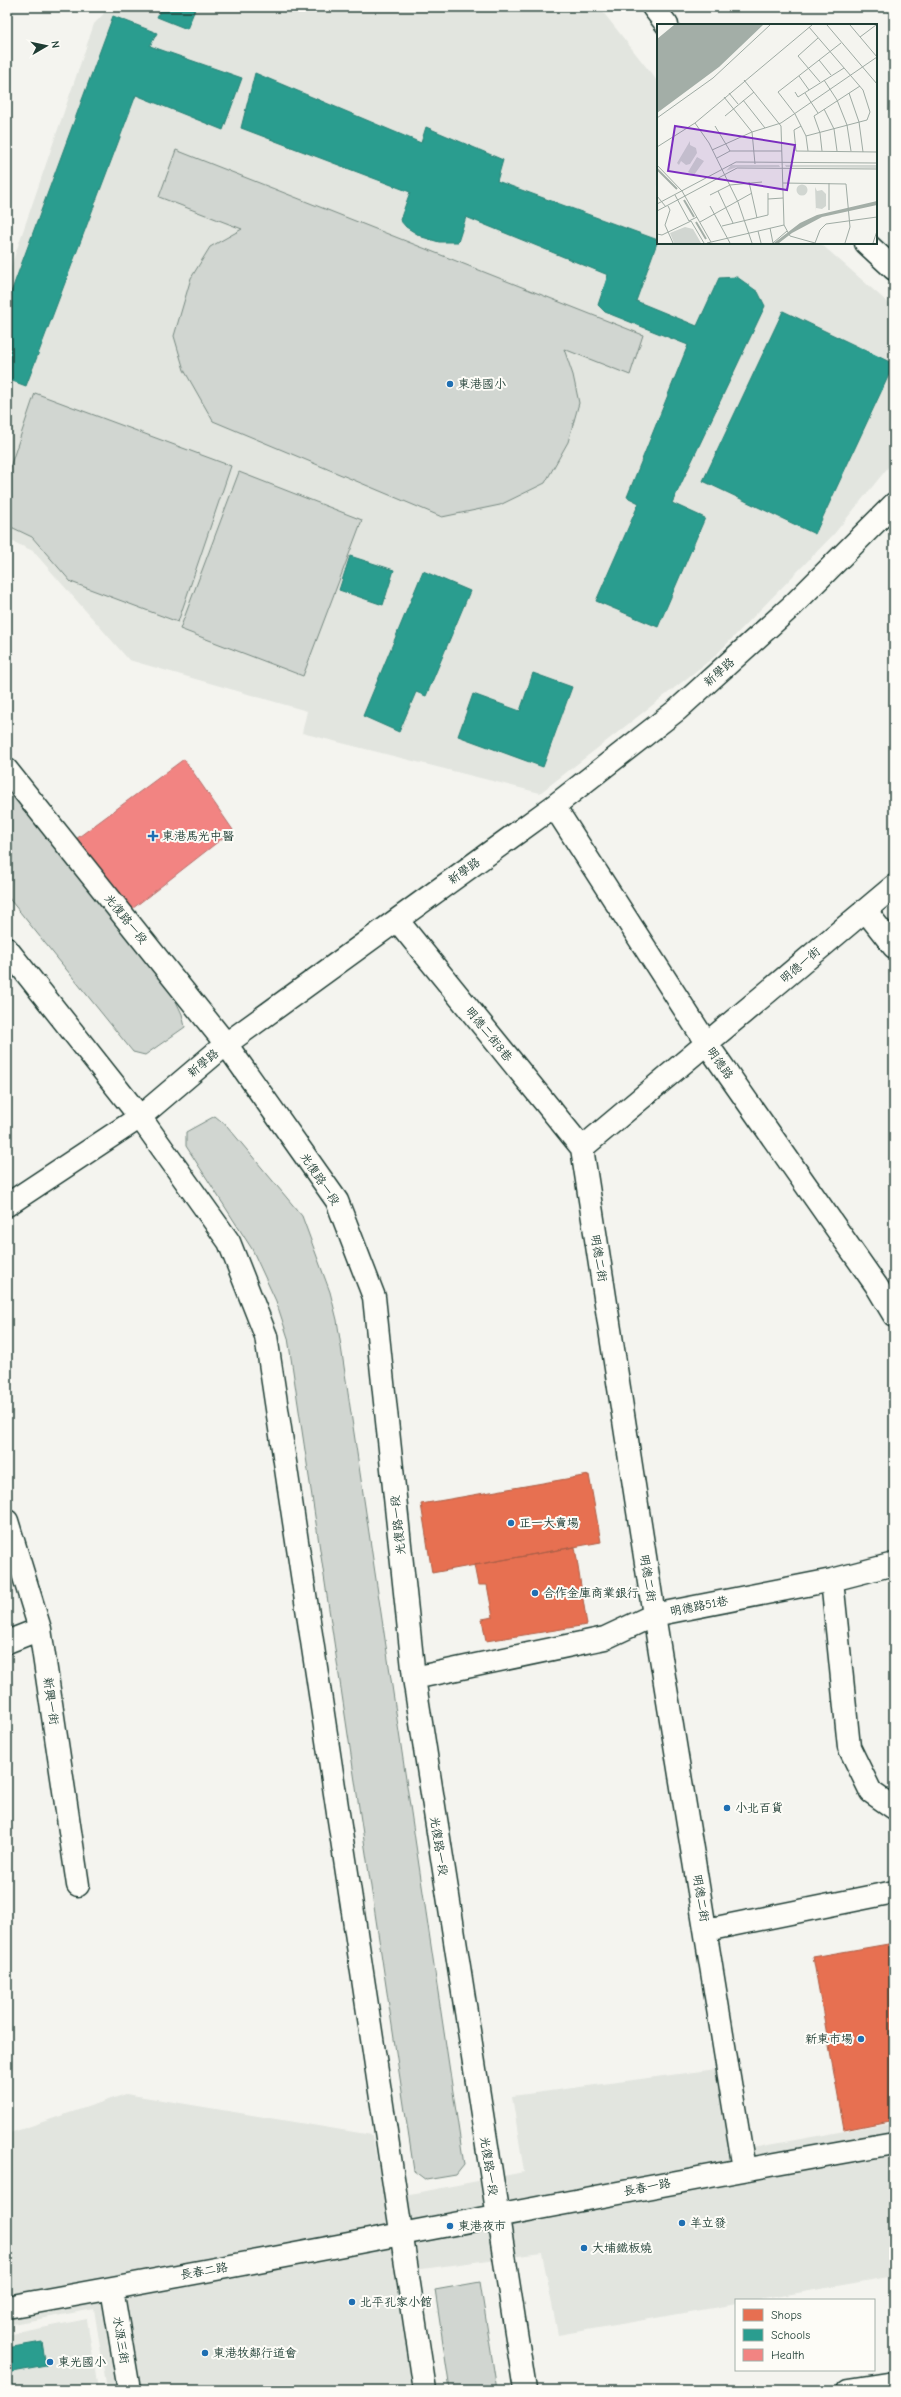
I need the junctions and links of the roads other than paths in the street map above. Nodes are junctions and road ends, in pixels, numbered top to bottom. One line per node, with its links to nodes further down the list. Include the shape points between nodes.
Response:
1 (653, 7): 2 (street)
2 (666, 24)
3 (867, 244): 4 (street)
4 (894, 269)
5 (894, 504): 7 (street, 新學路, via 793,605 677,710)
6 (7, 770): 13 (street, 光復路一段)
7 (554, 806): 10 (street, 新學路); 14 (street, 明德路)
8 (894, 886): 9 (street, 明德一街)
9 (865, 910): 11 (street); 14 (street, 明德一街)
10 (397, 920): 13 (street, 新學路); 16 (street, 明德二街8巷)
11 (894, 947)
12 (7, 949): 15 (street)
13 (226, 1044): 15 (street, 新學路); 25 (street, 光復路一段, via 337,1201 374,1297)
14 (707, 1044): 16 (street); 18 (street, 明德路)
15 (140, 1117): 17 (street, 新學路); 33 (street, via 229,1242 266,1336)
16 (582, 1148): 22 (street, 明德二街)
17 (7, 1205)
18 (892, 1307)
19 (7, 1521): 23 (street, 新興一街)
20 (894, 1564): 21 (street, 明德路51巷)
21 (832, 1580): 22 (street, 明德路51巷); 26 (street, via 849,1747 871,1792)
22 (654, 1615): 25 (street, 明德路51巷, via 606,1638); 29 (street, 明德二街)
23 (40, 1629): 24 (street); 27 (street, 新興一街)
24 (7, 1642)
25 (414, 1678): 32 (street, 光復路一段)
26 (894, 1808)
27 (78, 1885)
28 (894, 1892): 29 (street)
29 (706, 1930): 31 (street, 明德二街)
30 (894, 2143): 31 (street, 長春一路)
31 (744, 2169): 32 (street, 長春一路)
32 (496, 2216): 33 (street, 長春一路); 39 (street, 光復路一段)
33 (401, 2235): 34 (street, 長春二路); 38 (street)
34 (112, 2289): 35 (street, 長春二路); 37 (street, 水源三街)
35 (7, 2307)
36 (894, 2383): 40 (street)
37 (129, 2390)
38 (425, 2390)
39 (525, 2390)
40 (849, 2390)

